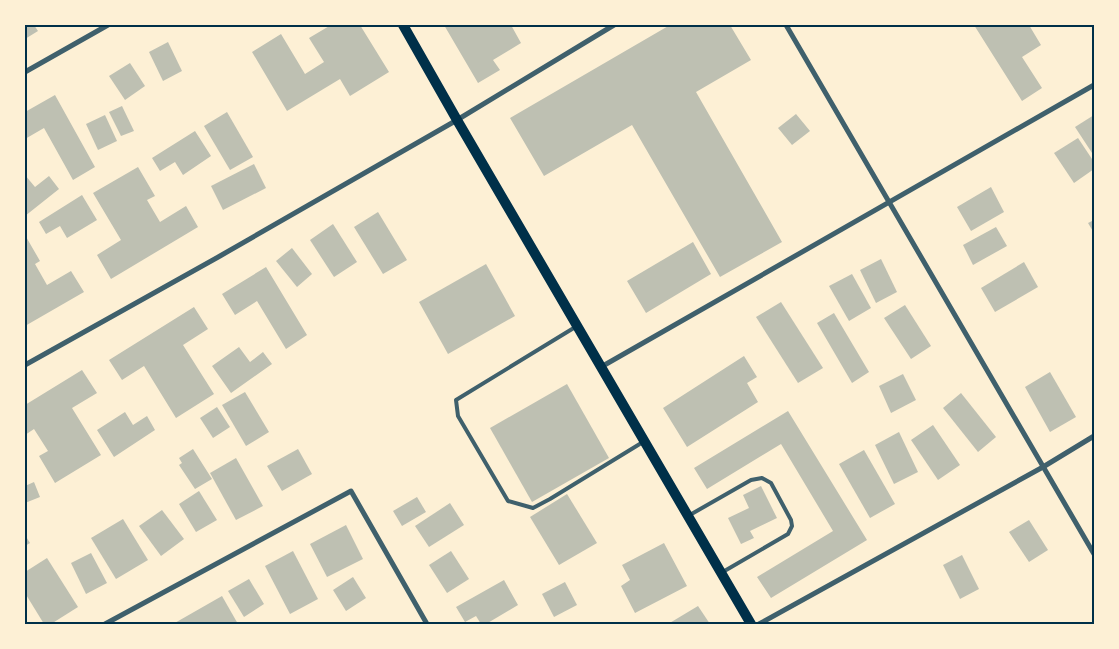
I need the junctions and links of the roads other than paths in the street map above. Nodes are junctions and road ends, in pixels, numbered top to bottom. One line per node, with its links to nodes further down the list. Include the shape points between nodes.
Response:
1 (108, 25): 5 (street)
2 (403, 25): 7 (main road)
3 (614, 25): 7 (street)
4 (786, 25): 8 (street)
5 (25, 72)
6 (1094, 85): 8 (street)
7 (457, 120): 9 (main road); 10 (street)
8 (889, 202): 11 (street); 14 (street)
9 (577, 326): 11 (main road); 13 (lane, via 456,400 463,425 508,501 533,508)
10 (25, 365)
11 (601, 367): 13 (main road)
12 (1094, 436): 14 (street)
13 (644, 441): 15 (main road)
14 (1043, 467): 16 (street); 21 (street)
15 (688, 516): 17 (main road); 17 (lane, via 751,480 762,478 775,490 791,520 788,534)
16 (1094, 554)
17 (721, 573): 20 (main road)
18 (105, 624): 19 (street, via 351,491)
19 (427, 624)
20 (751, 624)
21 (759, 624)

